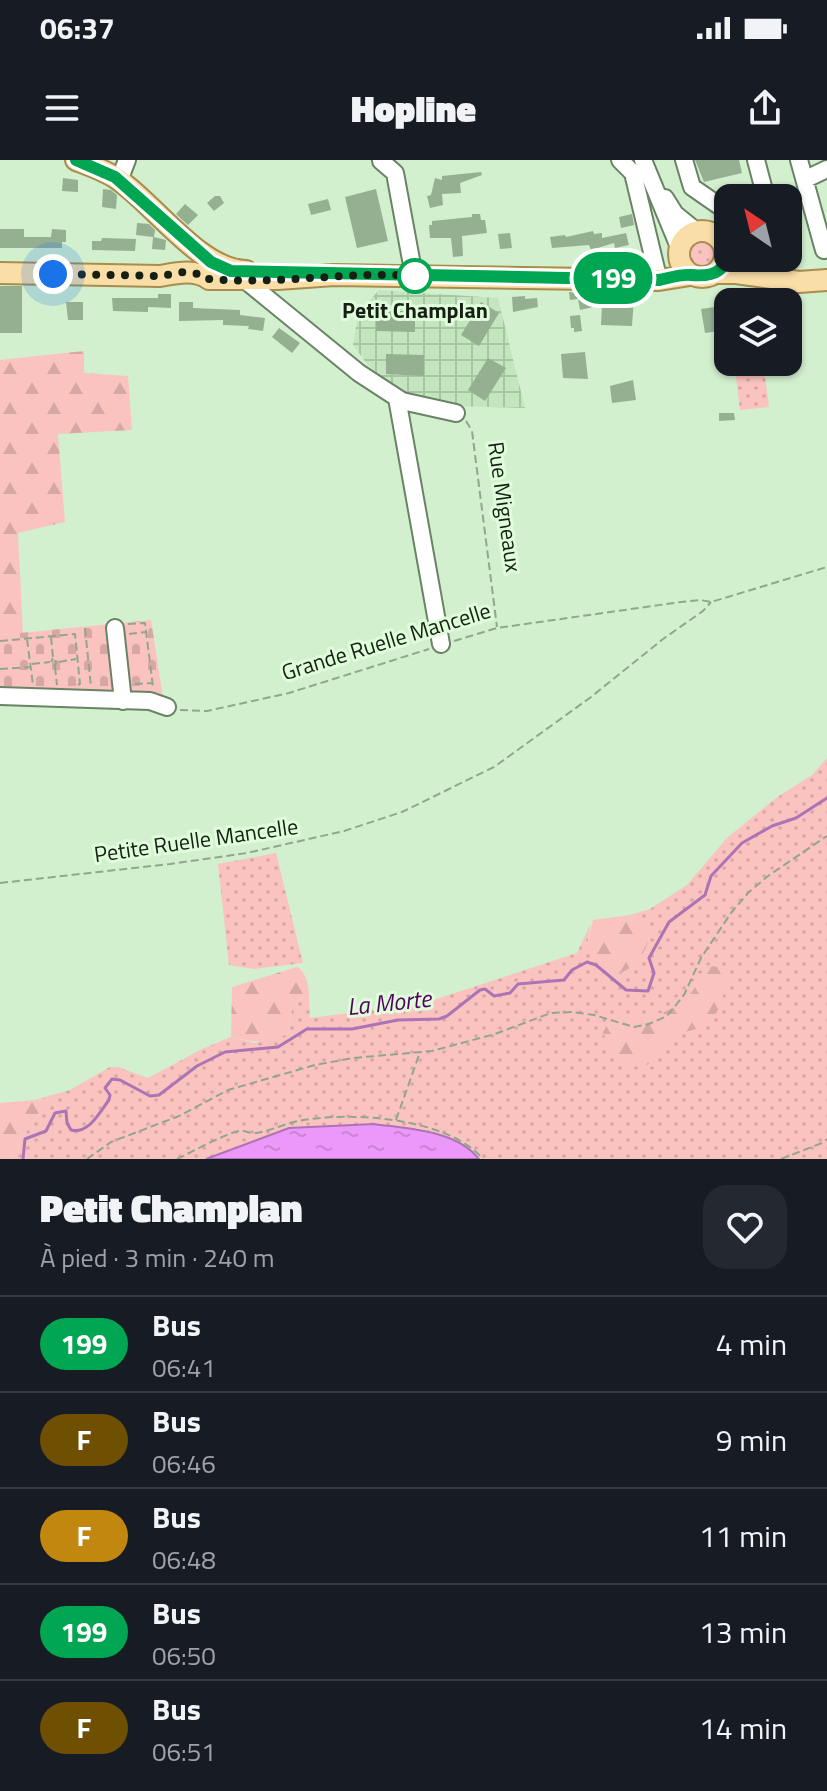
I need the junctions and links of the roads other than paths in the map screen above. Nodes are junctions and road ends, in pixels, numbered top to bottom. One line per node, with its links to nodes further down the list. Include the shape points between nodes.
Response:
1 (76, 160): 12 (main road)
2 (127, 160): 12 (street)
3 (620, 160): 26 (street, via 633,173)
4 (643, 160): 18 (street)
5 (650, 160): 15 (street, via 672,210)
6 (684, 160): 14 (street, via 692,187)
7 (756, 160): 13 (street)
8 (799, 160): 11 (street)
9 (381, 161): 25 (street, via 395,173)
10 (827, 169): 11 (street)
11 (806, 179): 17 (street)
12 (119, 181): 19 (main road)
13 (762, 184)
14 (714, 202)
15 (696, 231): 16 (main road); 18 (main road)
16 (714, 236)
17 (827, 249)
18 (679, 251): 24 (main road); 26 (main road)
19 (213, 271): 21 (main road, via 160,276); 23 (main road); 28 (main road)
20 (769, 272): 27 (main road)
21 (0, 273)
22 (715, 273): 24 (main road); 27 (main road, via 799,282)
23 (334, 275): 25 (main road); 28 (main road)
24 (690, 275): 26 (main road, via 659,280)
25 (414, 276): 26 (main road)
26 (650, 276)
27 (827, 279)
28 (245, 280): 29 (street)
29 (397, 398): 30 (street); 32 (street)
30 (456, 413)
31 (117, 629): 33 (street)
32 (441, 644)
33 (122, 693): 34 (street); 35 (street)
34 (0, 696)
35 (167, 707)

